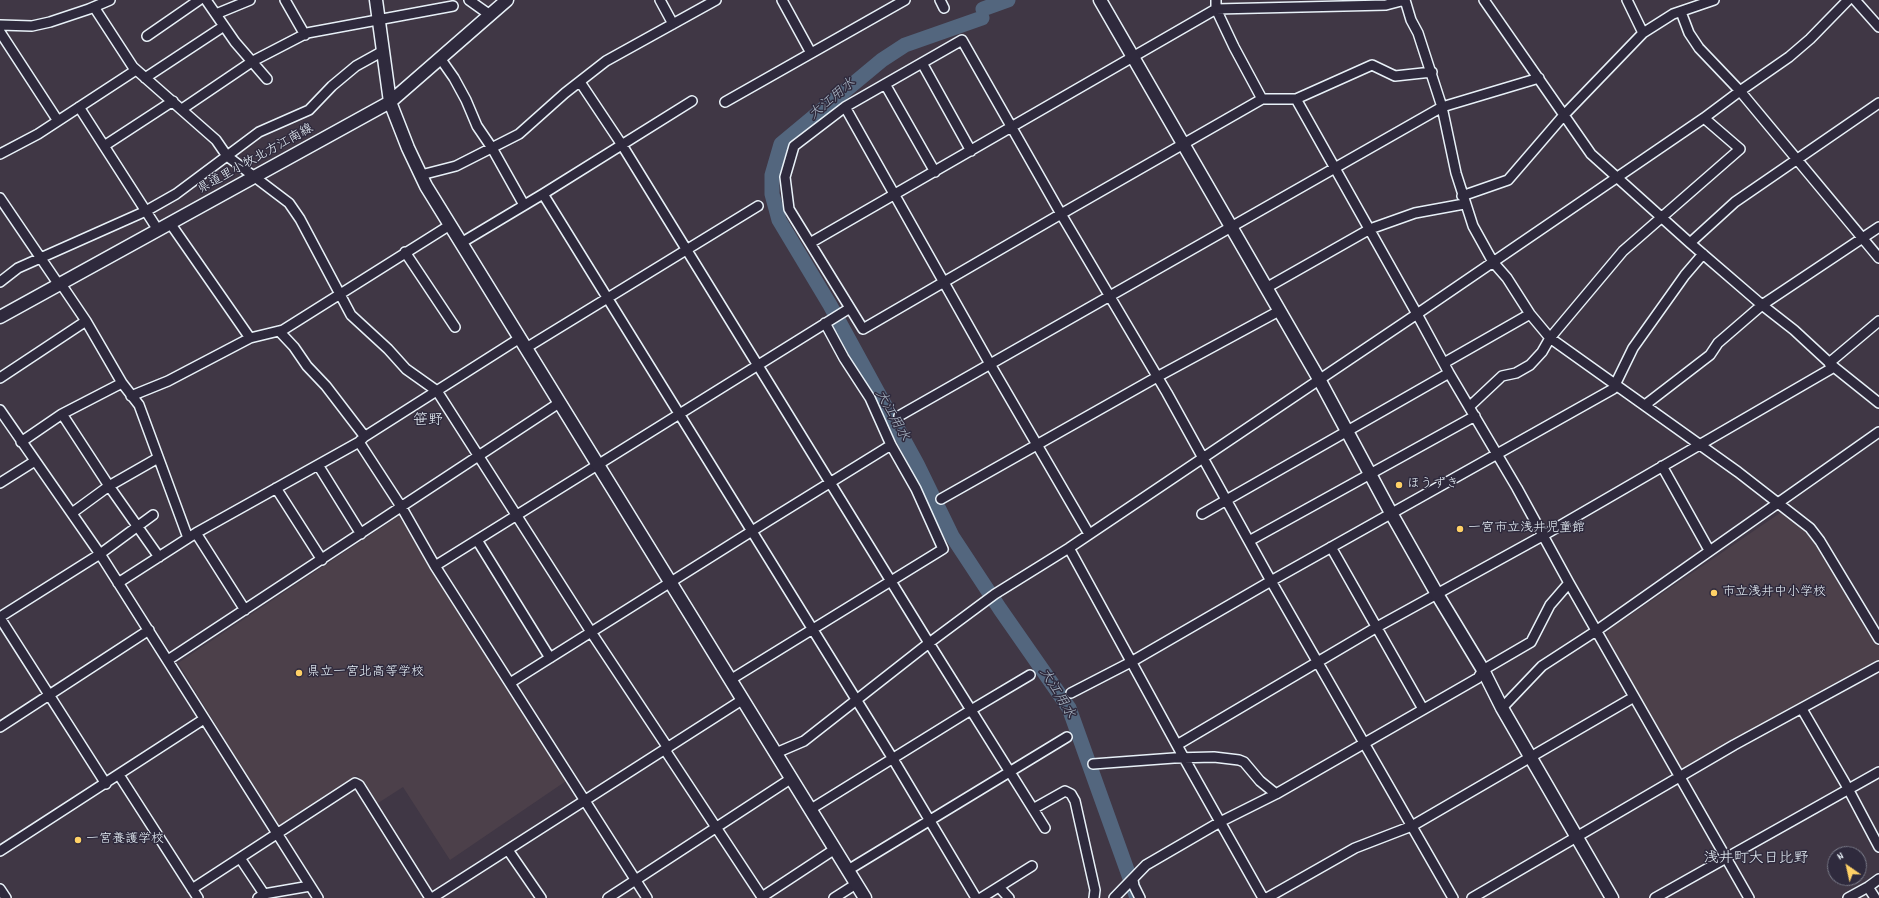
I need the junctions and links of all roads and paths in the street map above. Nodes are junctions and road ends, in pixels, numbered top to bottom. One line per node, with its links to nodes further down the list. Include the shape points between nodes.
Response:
1 (110, 0): 22 (street)
2 (199, 0): 34 (street)
3 (206, 0): 25 (street)
4 (250, 0): 25 (street)
5 (285, 0): 33 (street)
6 (376, 0): 26 (street)
7 (469, 0): 23 (street)
8 (507, 0): 23 (street, 県道里小牧北方江南線)
9 (660, 0): 27 (street)
10 (716, 0): 27 (street)
11 (782, 0): 36 (street)
12 (905, 0): 36 (street)
13 (1100, 0): 37 (street)
14 (1405, 0): 20 (street, via 1386,5); 42 (street)
15 (1484, 0): 44 (street)
16 (1627, 0): 32 (street)
17 (1714, 0): 24 (street)
18 (1848, 0): 48 (street, via 1789,57)
19 (1854, 0): 30 (street)
20 (1216, 4): 37 (street); 49 (street, via 1234,47)
21 (453, 6): 26 (street)
22 (94, 7): 28 (street, via 32,26); 41 (street)
23 (493, 9): 38 (street, 県道里小牧北方江南線)
24 (1681, 12): 32 (street, via 1673,14); 48 (street, via 1689,33 1699,48)
25 (216, 14): 29 (street)
26 (379, 20): 33 (street); 35 (street)
27 (673, 24): 46 (street, via 606,61)
28 (0, 25)
29 (224, 26): 39 (street); 43 (street)
30 (1879, 27)
31 (0, 32): 62 (street)
32 (1643, 33): 60 (street)
33 (305, 35): 39 (street)
34 (148, 36)
35 (383, 51): 52 (street); 70 (street, via 356,66 309,110 259,132)
36 (811, 53): 54 (street)
37 (1132, 56): 63 (street); 65 (street)
38 (440, 58): 52 (street, 県道里小牧北方江南線); 67 (street, via 454,78 477,126)
39 (253, 61): 45 (street); 59 (street)
40 (922, 63): 47 (street); 63 (street, via 962,40); 68 (street)
41 (136, 70): 43 (street); 56 (street)
42 (1432, 72): 50 (street, via 1395,76 1372,65); 58 (street)
43 (145, 78): 51 (street)
44 (1539, 78): 58 (street); 60 (street)
45 (267, 79)
46 (580, 82): 64 (street); 67 (street, via 519,134)
47 (885, 84): 57 (street); 73 (street)
48 (1740, 90): 61 (street); 71 (street)
49 (1262, 99): 50 (street); 65 (street)
50 (1296, 99): 72 (street)
51 (173, 101): 59 (street); 66 (street)
52 (390, 102): 74 (street); 76 (street, 県道里小牧北方江南線)
53 (692, 102): 64 (street)
54 (725, 102)
55 (1879, 103): 71 (street)
56 (78, 107): 62 (street); 66 (street)
57 (846, 107): 78 (street); 94 (street, via 794,146 785,177 789,209)
58 (1442, 107): 72 (street); 80 (street)
59 (182, 109): 70 (street, via 216,140)
60 (1564, 115): 75 (street, via 1591,154); 80 (street, via 1508,180)
61 (1704, 118): 75 (street); 85 (street, via 1740,149)
62 (58, 121): 69 (street)
63 (1012, 128): 68 (street); 84 (street)
64 (622, 145): 77 (street); 96 (street)
65 (1183, 145): 84 (street); 88 (street)
66 (104, 146): 83 (street)
67 (492, 148): 74 (street, via 456,166); 81 (street)
68 (971, 151): 73 (street)
69 (0, 154)
70 (227, 156): 76 (street); 83 (street, via 176,194)
71 (1797, 159): 92 (street); 95 (street, via 1735,202)
72 (1334, 169): 88 (street); 90 (street)
73 (935, 172): 78 (street)
74 (421, 175): 87 (street)
75 (1616, 177): 85 (street); 101 (street)
76 (255, 178): 86 (street, 県道里小牧北方江南線); 106 (street, via 289,203)
77 (543, 194): 81 (street); 108 (street)
78 (895, 195): 94 (street); 103 (street)
79 (0, 198): 99 (street)
80 (1463, 200): 90 (street); 101 (street, via 1473,226)
81 (524, 205): 93 (street)
82 (758, 206): 96 (street)
83 (146, 212): 91 (street); 99 (street)
84 (1061, 214): 103 (street); 107 (street)
85 (1662, 217): 95 (street); 121 (street, via 1623,251)
86 (170, 223): 91 (street, 県道里小牧北方江南線); 120 (street)
87 (450, 225): 93 (street); 97 (street)
88 (1230, 226): 105 (street); 107 (street)
89 (1879, 227): 92 (street)
90 (1370, 229): 105 (street); 112 (street)
91 (158, 230): 104 (street, 県道里小牧北方江南線)
92 (1861, 239): 100 (street); 109 (street)
93 (461, 243): 122 (street)
94 (810, 243): 110 (street)
95 (1690, 243): 98 (street)
96 (686, 250): 108 (street); 126 (street)
97 (405, 252): 106 (street); 118 (street)
98 (1703, 254): 109 (street); 132 (street, via 1633,348)
99 (40, 258): 102 (street, via 18,268); 104 (street)
100 (1879, 258)
101 (1493, 262): 112 (street); 113 (street, via 1507,278)
102 (0, 282)
103 (943, 282): 110 (street, via 863,329); 124 (street)
104 (60, 285): 114 (street, 県道里小牧北方江南線); 116 (street)
105 (1266, 288): 111 (street)
106 (341, 295): 119 (street); 133 (street, via 351,315 406,369)
107 (1110, 297): 124 (street); 128 (street)
108 (607, 298): 122 (street); 141 (street)
109 (1762, 305): 125 (street); 137 (street, via 1722,340 1710,355)
110 (850, 308): 115 (street)
111 (1279, 311): 128 (street); 130 (street)
112 (1417, 314): 123 (street); 130 (street)
113 (1530, 314): 121 (street); 123 (street)
114 (0, 318)
115 (832, 318): 126 (street); 148 (street)
116 (86, 321): 129 (street); 131 (street)
117 (1879, 321): 125 (street)
118 (455, 327)
119 (279, 331): 120 (street); 146 (street, via 362,433)
120 (250, 338): 134 (street, via 168,381)
121 (1550, 338): 132 (street); 138 (street, via 1530,365 1516,373 1502,376)
122 (523, 343): 133 (street); 135 (street)
123 (1444, 363): 127 (street)
124 (990, 364): 142 (street); 149 (street)
125 (1832, 365): 136 (street); 150 (street)
126 (757, 366): 141 (street); 160 (street)
127 (1449, 373): 138 (street); 144 (street)
128 (1157, 377): 149 (street); 154 (street)
129 (0, 378)
130 (1319, 379): 144 (street); 154 (street)
131 (122, 384): 134 (street); 140 (street)
132 (1614, 384): 137 (street); 151 (street, via 1613,389)
133 (437, 391): 146 (street); 152 (street)
134 (131, 396): 153 (street, via 139,405)
135 (559, 403): 152 (street); 157 (street)
136 (1879, 403)
137 (1645, 405): 150 (street)
138 (1469, 407): 143 (street)
139 (0, 410): 147 (street)
140 (62, 414): 147 (street); 162 (street)
141 (680, 415): 157 (street); 174 (street)
142 (899, 416)
143 (1475, 416): 151 (street); 159 (street)
144 (1347, 431): 159 (street); 165 (street)
145 (1879, 432): 166 (street)
146 (361, 440): 156 (street); 167 (street)
147 (21, 442): 155 (street)
148 (892, 445): 160 (street); 188 (street, via 916,489 943,549)
149 (1036, 445): 164 (street); 176 (street)
150 (1700, 445): 158 (street); 166 (street)
151 (1496, 454): 169 (street); 178 (street)
152 (480, 456): 167 (street); 172 (street)
153 (158, 458): 162 (street); 177 (street)
154 (1202, 458): 165 (street); 176 (street)
155 (35, 461): 161 (street); 168 (street)
156 (318, 465): 163 (street); 175 (street)
157 (598, 465): 172 (street); 189 (street)
158 (1662, 466): 178 (street); 183 (street)
159 (1371, 474): 169 (street); 180 (street)
160 (831, 482): 174 (street); 188 (street)
161 (0, 483)
162 (108, 486): 168 (street); 173 (street)
163 (276, 488): 177 (street); 186 (street)
164 (941, 499)
165 (1226, 500): 170 (street); 180 (street)
166 (1777, 503): 183 (street); 201 (street, via 1810,528 1820,541)
167 (402, 508): 175 (street); 187 (street)
168 (72, 513): 184 (street)
169 (1391, 513): 181 (street); 193 (street)
170 (1202, 514)
171 (154, 515): 173 (street)
172 (516, 515): 179 (street); 200 (street)
173 (138, 525): 184 (street); 185 (street)
174 (751, 532): 189 (street); 198 (street)
175 (361, 534): 186 (street)
176 (1089, 534): 182 (street)
177 (192, 535): 185 (street); 194 (street)
178 (1544, 535): 191 (street); 193 (street)
179 (477, 540): 187 (street); 203 (street)
180 (1250, 541): 190 (street)
181 (1331, 547): 190 (street); 196 (street)
182 (1068, 548): 202 (street, via 992,596); 206 (street)
183 (1709, 550): 199 (street)
184 (100, 554): 192 (street); 195 (street)
185 (159, 556): 192 (street)
186 (322, 560): 194 (street)
187 (435, 566): 211 (street)
188 (891, 580): 198 (street); 202 (street)
189 (671, 581): 200 (street); 210 (street)
190 (1271, 581): 205 (street); 206 (street)
191 (1568, 582): 199 (street); 208 (street, via 1550,605 1531,642)
192 (118, 583): 197 (street)
193 (1437, 594): 196 (street); 208 (street)
194 (245, 610): 204 (street)
195 (0, 618): 213 (street)
196 (1377, 627): 205 (street); 218 (street)
197 (148, 630): 204 (street); 213 (street)
198 (812, 630): 210 (street); 216 (street)
199 (1596, 631): 214 (street); 217 (street, via 1542,666)
200 (591, 632): 203 (street); 226 (street)
201 (1879, 640)
202 (929, 643): 216 (street); 220 (street)
203 (550, 658): 211 (street)
204 (168, 660): 221 (street)
205 (1317, 661): 224 (street); 225 (street)
206 (1131, 662): 212 (street); 225 (street)
207 (1879, 666): 219 (street)
208 (1483, 670): 217 (street); 218 (street, via 1478,678)
209 (1030, 675): 220 (street)
210 (730, 680): 215 (street)
211 (510, 683): 240 (street)
212 (1072, 693)
213 (50, 695): 222 (street); 237 (street)
214 (1634, 697): 228 (street); 236 (street)
215 (742, 700): 226 (street); 227 (street)
216 (857, 701): 227 (street, via 804,742); 230 (street)
217 (1502, 708): 228 (street)
218 (1423, 709): 224 (street)
219 (1802, 709): 236 (street); 238 (street)
220 (971, 710): 230 (street); 232 (street)
221 (204, 719): 234 (street); 248 (street)
222 (0, 727)
223 (1067, 737): 232 (street)
224 (1362, 743): 239 (street); 245 (street)
225 (1177, 745): 229 (street)
226 (666, 749): 240 (street); 246 (street)
227 (776, 753): 235 (street)
228 (1530, 757): 245 (street); 249 (street)
229 (1184, 758): 231 (street); 239 (street, via 1214,757 1239,760); 244 (street)
230 (893, 759): 241 (street); 243 (street)
231 (1093, 764)
232 (1010, 771): 242 (street); 243 (street)
233 (1879, 772): 238 (street)
234 (119, 775): 237 (street); 266 (street)
235 (792, 778): 241 (street); 246 (street)
236 (1679, 778): 249 (street); 255 (street)
237 (106, 784): 253 (street)
238 (1849, 790): 250 (street); 255 (street)
239 (1276, 794): 244 (street)
240 (585, 802): 252 (street); 259 (street)
241 (811, 809): 251 (street)
242 (1034, 809): 247 (street); 281 (street, via 1065,791 1071,794 1075,801)
243 (930, 819): 257 (street); 278 (street)
244 (1220, 822): 260 (street, via 1146,865); 283 (street)
245 (1412, 826): 284 (street, via 1355,848); 285 (street)
246 (716, 828): 251 (street, via 762,897); 259 (street)
247 (1045, 828)
248 (277, 834): 254 (street); 262 (street); 272 (street, via 355,783 359,785)
249 (1577, 837): 286 (street); 287 (street)
250 (1879, 848)
251 (835, 849): 257 (street)
252 (508, 850): 272 (street); 273 (street)
253 (0, 851)
254 (240, 858): 266 (street); 268 (street)
255 (1726, 858): 288 (street); 289 (street)
256 (1032, 866): 263 (street)
257 (848, 870): 261 (street)
258 (1879, 879): 264 (street)
259 (635, 880): 274 (street); 275 (street)
260 (1132, 881): 267 (street); 282 (street)
261 (856, 884): 276 (street); 277 (street)
262 (310, 886): 268 (street); 271 (street)
263 (999, 887): 279 (street); 280 (street)
264 (1868, 887): 290 (street); 291 (street)
265 (0, 889): 269 (street)
266 (192, 889): 270 (street)
267 (1120, 895)
268 (261, 896)
269 (6, 898)
270 (198, 898)
271 (318, 898)
272 (431, 898)
273 (541, 898)
274 (608, 898)
275 (647, 898)
276 (834, 898)
277 (865, 898)
278 (976, 898)
279 (981, 898)
280 (1009, 898)
281 (1094, 898)
282 (1140, 898)
283 (1263, 898)
284 (1267, 898)
285 (1453, 898)
286 (1472, 898)
287 (1612, 898)
288 (1656, 898)
289 (1749, 898)
290 (1848, 898)
291 (1875, 898)

